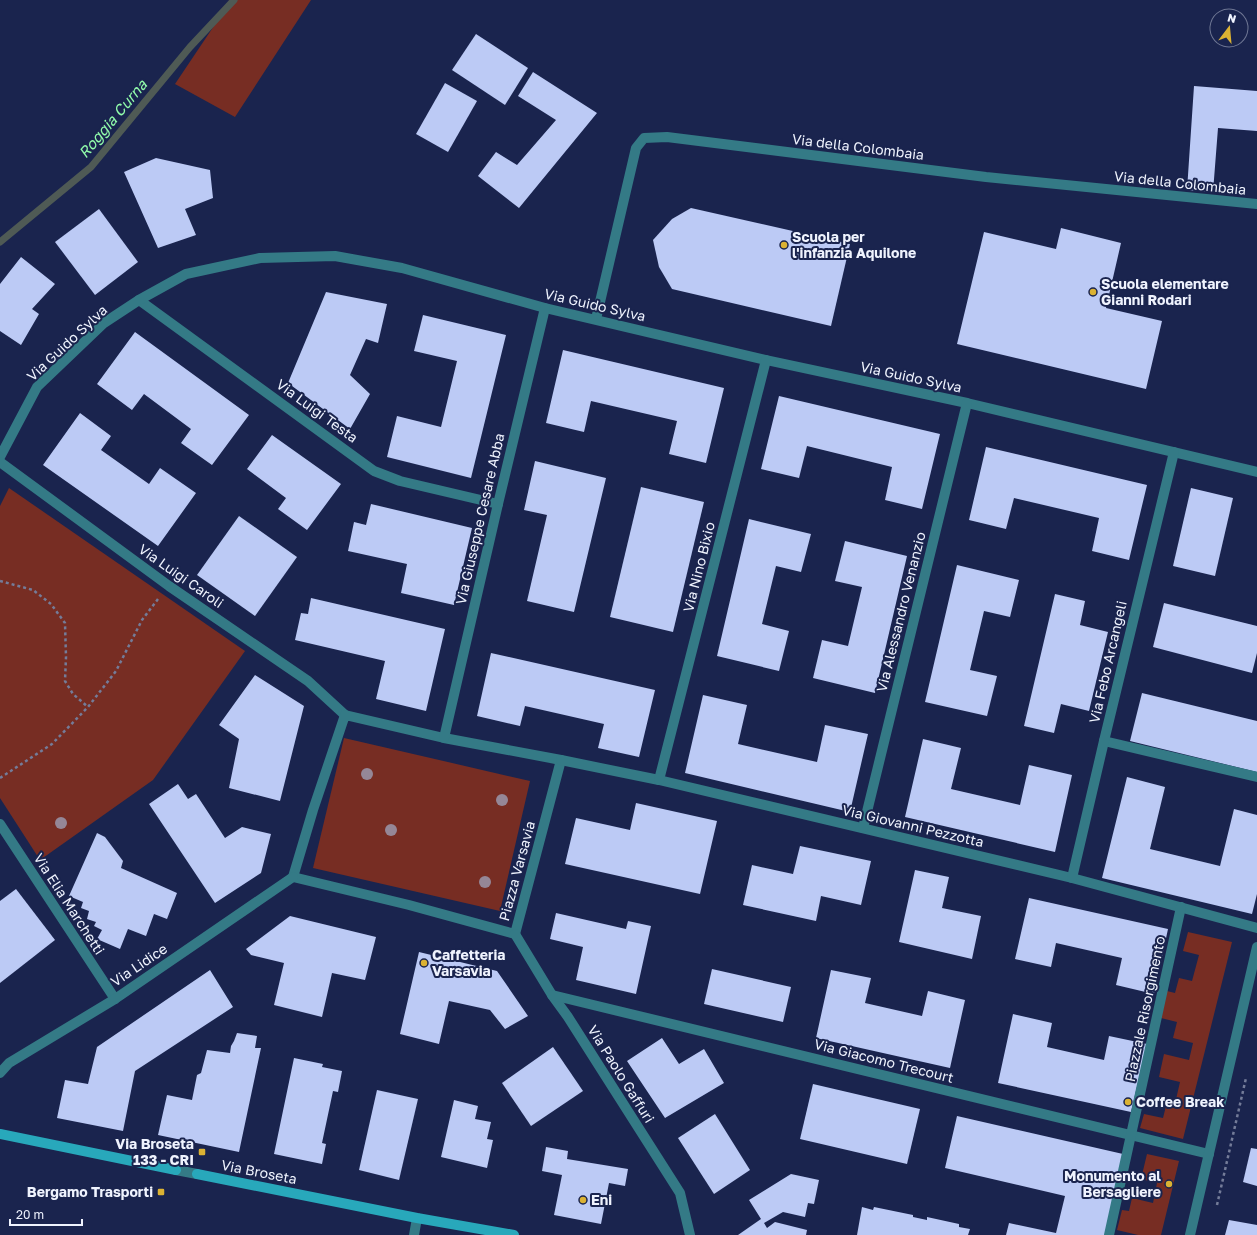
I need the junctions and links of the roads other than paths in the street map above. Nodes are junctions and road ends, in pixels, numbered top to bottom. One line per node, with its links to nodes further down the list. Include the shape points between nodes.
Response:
1 (1257, 204): 4 (street, Via della Colombaia, via 978,176 667,137 644,138 636,148)
2 (139, 300): 3 (street, Via Guido Sylva, via 186,274 260,258 335,256 402,268); 8 (street, Via Guido Sylva, via 104,323 37,387); 11 (street, Via Luigi Testa, via 374,470 400,481)
3 (545, 308): 4 (street, Via Guido Sylva); 11 (street, Via Giuseppe Cesare Abba)
4 (596, 319): 5 (street, Via Guido Sylva)
5 (766, 360): 6 (street, Via Guido Sylva); 17 (street, Via Nino Bixio)
6 (967, 403): 7 (street, Via Guido Sylva); 19 (street, Via Alessandro Venanzio)
7 (1174, 452): 10 (street, Via Guido Sylva); 14 (street, Via Febo Arcangeli)
8 (0, 456)
9 (0, 462): 12 (street, Via Luigi Caroli, via 169,586 308,681)
10 (1257, 472)
11 (498, 504): 13 (street, Via Giuseppe Cesare Abba)
12 (345, 715): 13 (street); 20 (street)
13 (444, 738): 15 (street)
14 (1104, 741): 16 (street); 21 (street, Via Febo Arcangeli)
15 (561, 760): 17 (street, Via Giovanni Pezzotta); 24 (street, Piazza Varsavia)
16 (1257, 777)
17 (659, 780): 19 (street, Via Giovanni Pezzotta)
18 (0, 824): 27 (street, Via Elia Marchetti)
19 (863, 828): 21 (street, Via Giovanni Pezzotta)
20 (293, 877): 24 (street, Piazza Varsavia); 27 (street, Via Lidice)
21 (1072, 878): 22 (street, Via Giovanni Pezzotta)
22 (1182, 907): 23 (street, Via Giovanni Pezzotta); 30 (street, Piazzale Risorgimento)
23 (1257, 928)
24 (515, 934): 26 (street, Via Paolo Gaffuri)
25 (1257, 947): 31 (street)
26 (552, 995): 30 (street, Via Giacomo Trecourt); 35 (street, Via Paolo Gaffuri, via 680,1193)
27 (115, 999): 28 (street, Via Lidice, via 9,1063)
28 (0, 1073)
29 (0, 1134): 32 (street, Via Broseta)
30 (1132, 1136): 31 (street, Via Giacomo Trecourt); 36 (street, Piazzale Risorgimento)
31 (1209, 1154): 37 (street)
32 (417, 1218): 33 (street); 34 (street, Via Broseta)
33 (414, 1235)
34 (514, 1235)
35 (690, 1235)
36 (1110, 1235)
37 (1190, 1235)

